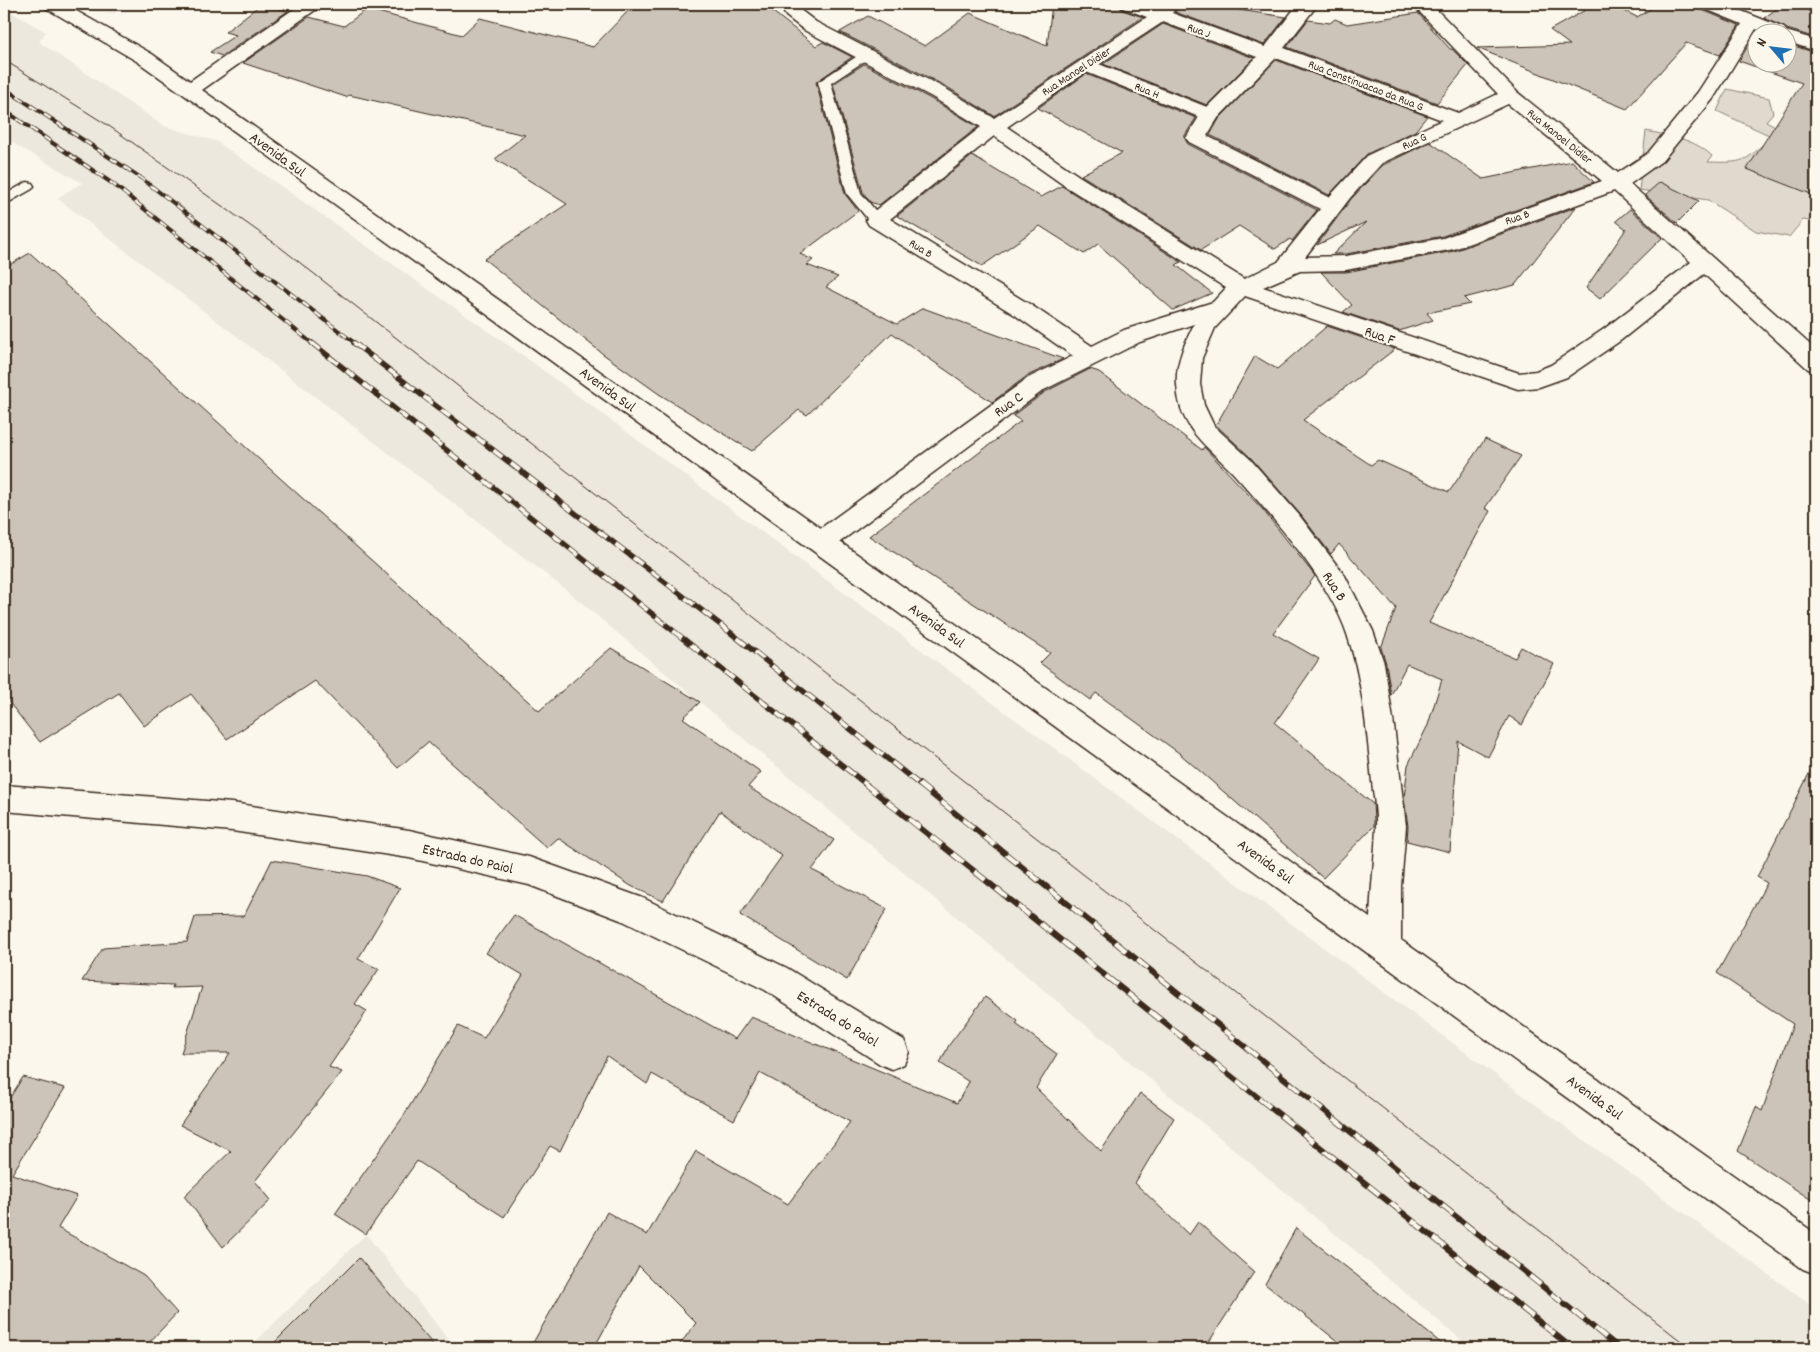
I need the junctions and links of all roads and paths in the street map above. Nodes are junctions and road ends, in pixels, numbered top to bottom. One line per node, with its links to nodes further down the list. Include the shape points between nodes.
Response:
1 (52, 4): 16 (street, Avenida Sul, via 145,58)
2 (312, 4): 16 (street)
3 (788, 4): 14 (street, via 792,12 810,26)
4 (1129, 4): 8 (street, Rua J)
5 (1309, 4): 13 (street)
6 (1421, 4): 17 (street, Rua Manoel Didier)
7 (1709, 4): 9 (street)
8 (1165, 10): 13 (street, Rua J); 15 (street, Rua Manoel Didier)
9 (1751, 22)
10 (1748, 27): 21 (street, Rua B, via 1706,95 1655,157)
11 (1798, 40): 12 (street)
12 (1816, 46)
13 (1271, 52): 18 (street); 19 (street, Rua Constinuacao da Rua G)
14 (865, 55): 20 (street, via 939,93); 25 (lane, via 824,82 854,194)
15 (1084, 65): 18 (street, Rua H); 20 (street, Rua Manoel Didier)
16 (190, 90): 32 (street, Avenida Sul)
17 (1510, 96): 19 (street, Rua G); 21 (street, Rua Manoel Didier)
18 (1210, 115): 24 (street, via 1196,138)
19 (1459, 120): 24 (street, Rua G, via 1375,159 1342,192)
20 (994, 127): 25 (street); 28 (street, via 1072,181)
21 (1617, 183): 26 (street, Rua Manoel Didier); 27 (street, Rua B, via 1447,244 1346,263)
22 (27, 186): 23 (lane)
23 (5, 198)
24 (1332, 207): 27 (street, Rua G)
25 (876, 220): 30 (street, Rua B, via 1023,310)
26 (1705, 262): 28 (street, Rua F, via 1559,372 1539,379 1518,381); 31 (street, Rua Manoel Didier)
27 (1286, 267): 28 (street, Rua B)
28 (1243, 288): 29 (street, Rua B)
29 (1219, 308): 30 (street, Rua C, via 1132,336); 34 (street, Rua B, via 1205,326 1191,358 1188,384 1192,405 1204,431 1242,466 1336,584 1360,631 1370,663 1391,826)
30 (1091, 357): 32 (street, Rua C, via 1036,384)
31 (1816, 363)
32 (821, 542): 34 (street, Avenida Sul)
33 (4, 798): 35 (street, Estrada do Paiol, via 232,817 409,844 530,871 632,909 776,980)
34 (1385, 946): 36 (street, Avenida Sul)
35 (892, 1052)
36 (1816, 1256)

